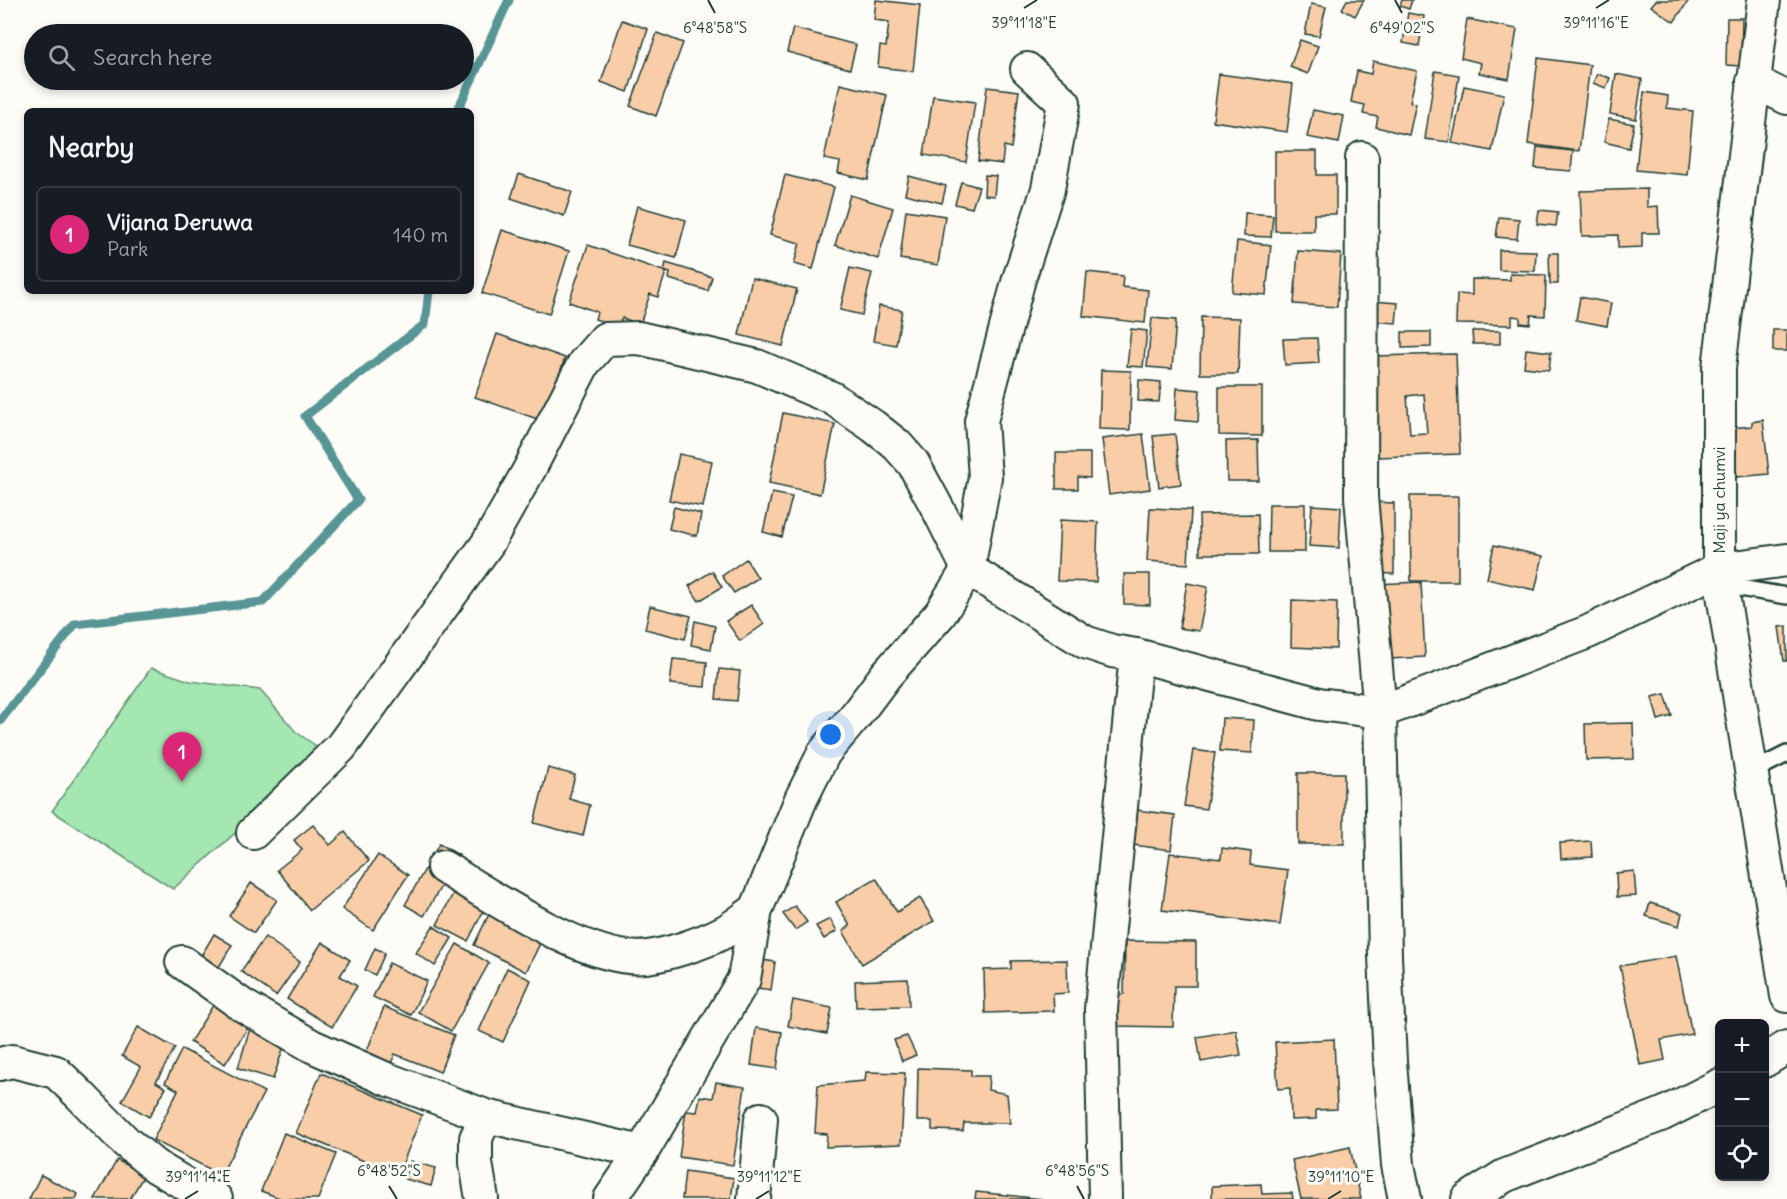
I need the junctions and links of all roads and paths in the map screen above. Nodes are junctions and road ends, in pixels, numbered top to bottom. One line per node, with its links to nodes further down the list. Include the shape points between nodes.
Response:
1 (1764, 0): 3 (street, Maji ya chumvi)
2 (1027, 69): 7 (street, via 1064,103 1048,189 981,420 985,477)
3 (1753, 81): 4 (street); 8 (street, Maji ya chumvi, via 1719,368)
4 (1787, 98)
5 (1362, 158): 11 (street, via 1361,497)
6 (1787, 560): 8 (street)
7 (969, 569): 10 (street, via 1085,642); 14 (street, via 913,463 896,444 832,398 757,366 639,338 605,339 584,363 488,543 340,747); 16 (street, via 940,614 824,753)
8 (1720, 577): 9 (lane); 11 (street); 13 (street, Maji ya chumvi)
9 (1787, 596)
10 (1136, 655): 11 (street, via 1319,704); 30 (street, via 1101,1009)
11 (1380, 712): 31 (street, via 1389,1049 1398,1165)
12 (1787, 754): 13 (lane)
13 (1751, 772): 18 (street, Maji ya chumvi)
14 (253, 833)
15 (443, 867): 16 (street, via 531,920 588,947 620,956 646,957 678,950 722,933)
16 (756, 910): 25 (street, via 744,980)
17 (182, 962): 23 (street, via 242,1005 312,1046)
18 (1787, 996)
19 (1787, 1047): 20 (street)
20 (1769, 1058)
21 (0, 1064): 26 (street, via 12,1061 56,1072 155,1166)
22 (1715, 1087): 32 (street, via 1663,1114 1504,1176)
23 (486, 1116): 25 (street); 27 (street, via 476,1138)
24 (761, 1119): 29 (street)
25 (642, 1152): 28 (street)
26 (216, 1199)
27 (482, 1199)
28 (610, 1199)
29 (754, 1199)
30 (1105, 1199)
31 (1405, 1199)
32 (1468, 1199)

